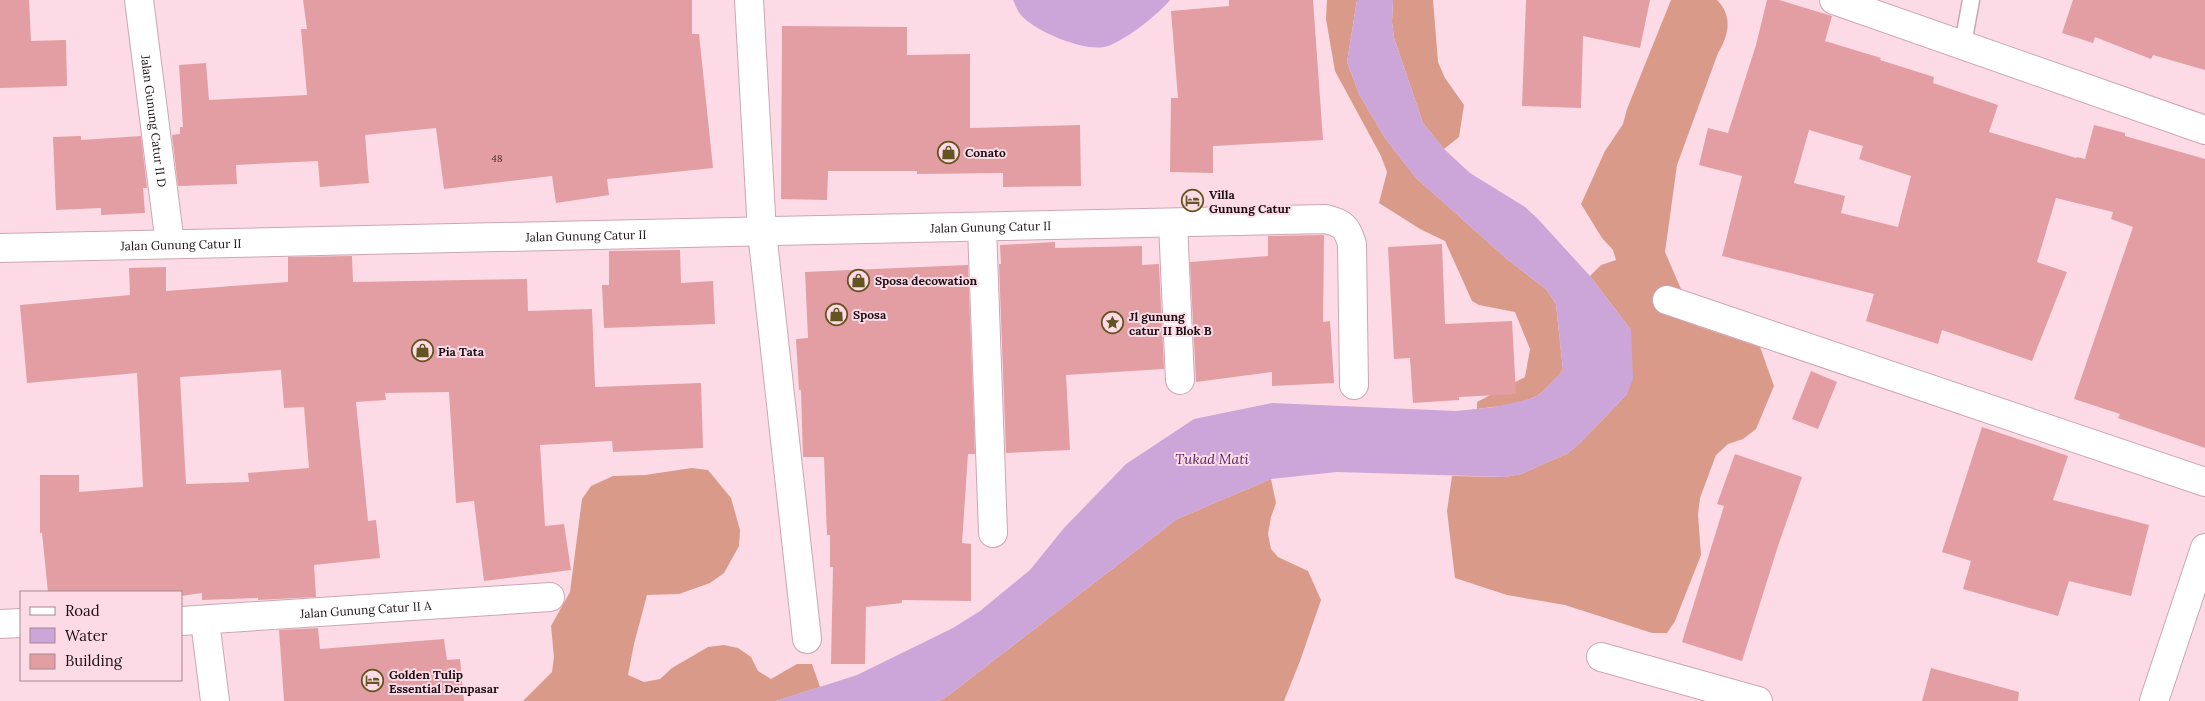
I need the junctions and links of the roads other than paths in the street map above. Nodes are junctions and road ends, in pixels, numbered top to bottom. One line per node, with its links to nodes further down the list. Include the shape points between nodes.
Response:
1 (139, 0): 10 (street, Jalan Gunung Catur II D)
2 (749, 0): 9 (street)
3 (1834, 0): 5 (street)
4 (1971, 0): 5 (lane)
5 (1963, 44): 6 (street)
6 (2205, 130)
7 (1173, 223): 8 (street, Jalan Gunung Catur II); 13 (street); 14 (street, Jalan Gunung Catur II, via 1326,219 1338,222 1348,231 1352,244)
8 (982, 227): 9 (street, Jalan Gunung Catur II); 16 (street)
9 (762, 232): 10 (street, Jalan Gunung Catur II); 22 (street)
10 (170, 244): 11 (street, Jalan Gunung Catur II)
11 (0, 248)
12 (1667, 300): 15 (street)
13 (1180, 380)
14 (1354, 385)
15 (2205, 482)
16 (993, 532)
17 (2205, 548): 26 (street)
18 (550, 598): 19 (street, Jalan Gunung Catur II A)
19 (193, 621): 24 (street)
20 (0, 624): 21 (street)
21 (20, 624)
22 (807, 639)
23 (1601, 657): 25 (street)
24 (215, 701)
25 (1758, 701)
26 (2154, 701)

